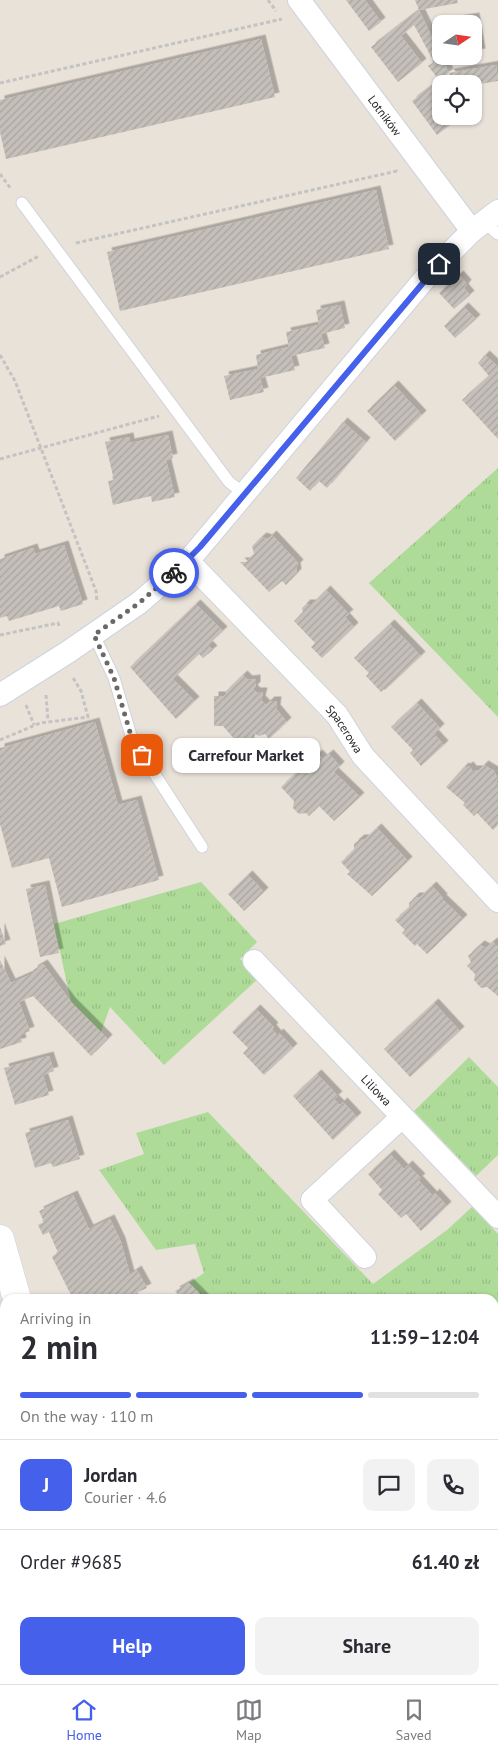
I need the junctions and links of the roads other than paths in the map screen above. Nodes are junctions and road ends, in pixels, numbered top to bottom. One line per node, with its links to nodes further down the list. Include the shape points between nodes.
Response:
1 (299, 0): 3 (street, Lotników)
2 (22, 203): 4 (lane, via 229,482)
3 (488, 224): 4 (street, via 428,274)
4 (245, 494): 5 (street)
5 (188, 561): 6 (street, via 139,603); 9 (street, Spacerowa, via 337,715 363,756)
6 (94, 635): 7 (street); 8 (lane, via 114,678 132,739)
7 (0, 694)
8 (202, 847)
9 (498, 901)
10 (254, 960): 11 (street, Liliowa)
11 (402, 1117): 12 (street, Liliowa); 14 (street, via 312,1200)
12 (498, 1218)
13 (0, 1239): 15 (main road)
14 (365, 1256)
15 (16, 1294)

